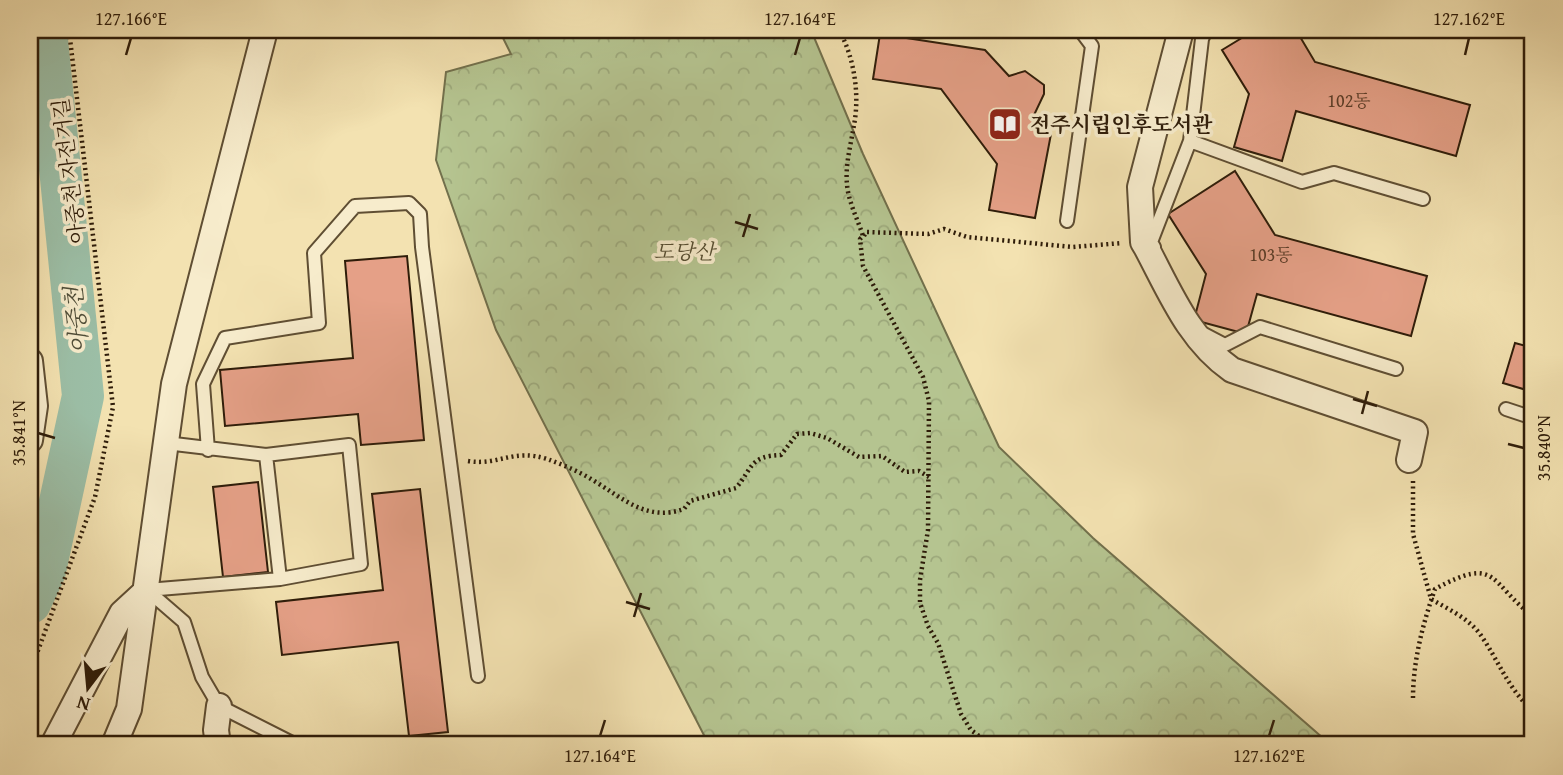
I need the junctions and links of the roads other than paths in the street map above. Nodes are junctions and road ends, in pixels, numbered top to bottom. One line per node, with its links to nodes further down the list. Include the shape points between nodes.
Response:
1 (265, 30): 13 (street, via 174,384)
2 (1080, 30): 7 (lane, via 1091,46)
3 (1181, 30): 16 (street, via 1140,187 1146,247 1189,328 1216,359 1232,370 1415,432)
4 (1206, 30): 5 (lane)
5 (1190, 141): 6 (lane, via 1303,182 1335,173); 9 (lane, via 1151,242 1190,323 1225,345 1260,327)
6 (1423, 199)
7 (1067, 221)
8 (30, 361): 12 (street, via 35,406)
9 (1396, 369)
10 (1506, 409): 11 (lane)
11 (1533, 418)
12 (30, 440)
13 (166, 443): 14 (lane); 18 (street)
14 (208, 450): 15 (lane); 19 (lane, via 203,383 225,338 319,323 314,253 355,206 409,204 420,214)
15 (266, 455): 17 (lane); 17 (lane, via 349,445 361,564)
16 (1409, 460)
17 (280, 579): 18 (lane)
18 (147, 590): 20 (lane, via 184,622 202,677); 21 (street, via 122,613); 22 (street, via 129,709)
19 (478, 676)
20 (219, 706): 23 (street); 24 (lane)
21 (53, 745)
22 (114, 745)
23 (218, 745)
24 (296, 745)

